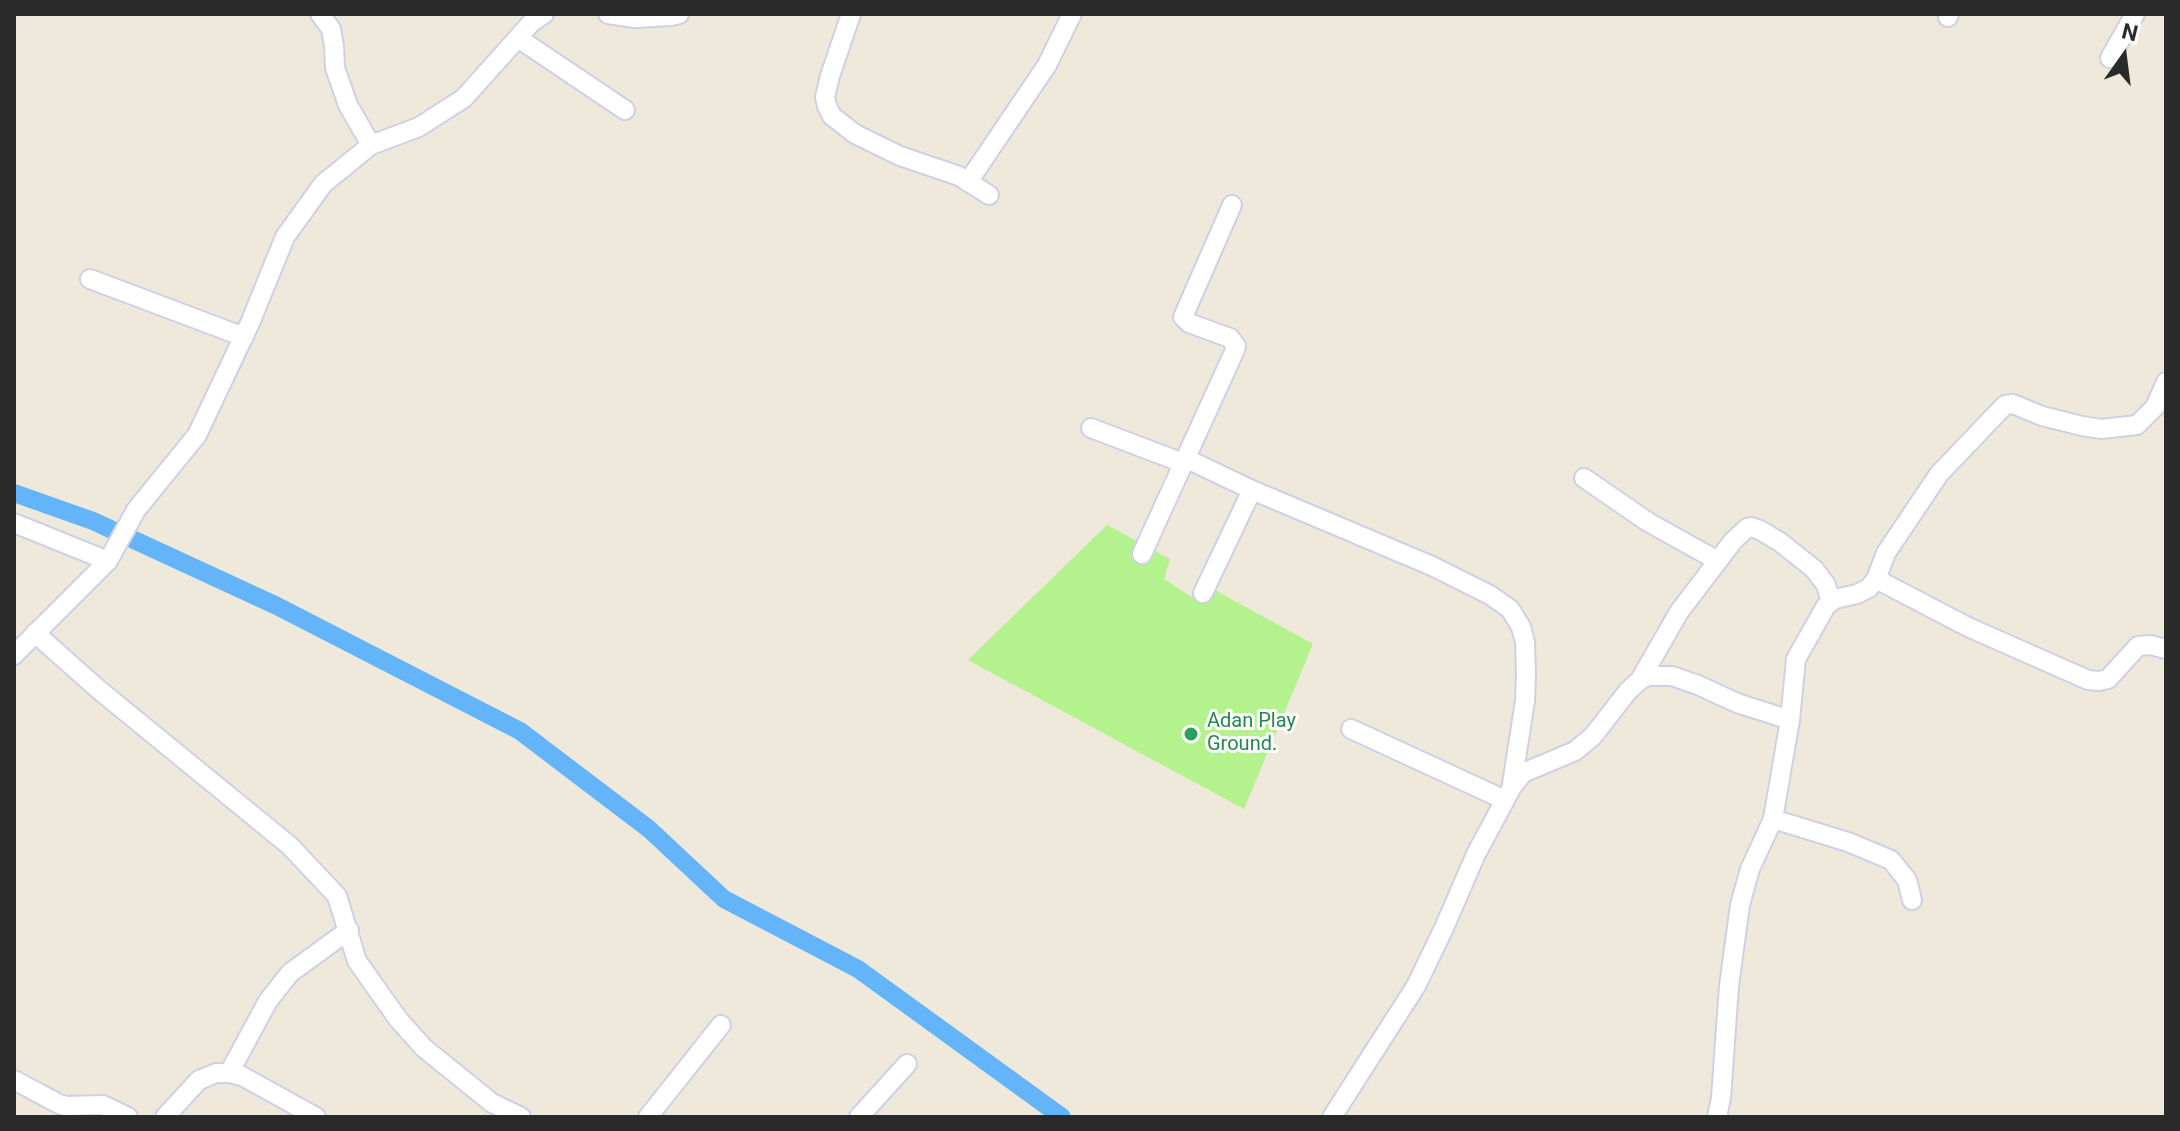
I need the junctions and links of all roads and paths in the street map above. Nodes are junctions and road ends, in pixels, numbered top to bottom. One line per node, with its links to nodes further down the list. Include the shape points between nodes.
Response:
1 (320, 14): 12 (street, via 331,29 335,68 348,105)
2 (544, 14): 9 (street)
3 (608, 14): 8 (street)
4 (679, 14): 8 (street)
5 (851, 14): 13 (street, via 825,97 832,116 900,156)
6 (1072, 14): 13 (street, via 1047,65)
7 (2135, 14): 10 (street)
8 (636, 16)
9 (518, 38): 11 (street); 12 (street, via 464,98 419,127)
10 (2110, 58)
11 (625, 110)
12 (371, 145): 17 (street, via 323,184 285,237)
13 (968, 182): 14 (street)
14 (989, 195)
15 (1232, 205): 20 (street, via 1183,317 1230,338 1236,346)
16 (90, 279): 17 (street)
17 (244, 337): 25 (street, via 197,435 136,510)
18 (2166, 382): 27 (street, via 2155,407 2137,425 2101,429 2005,405 1939,474 1886,553)
19 (1091, 428): 20 (street)
20 (1184, 460): 22 (street); 24 (street)
21 (1584, 478): 26 (street)
22 (1252, 490): 28 (street); 36 (street, via 1432,566 1510,609 1525,642 1526,675)
23 (14, 523): 25 (street)
24 (1142, 554)
25 (108, 561): 30 (street)
26 (1718, 561): 29 (street, via 1747,528 1760,530 1814,569); 33 (street, via 1679,612)
27 (1876, 579): 29 (street, via 1869,588); 31 (street, via 2088,680 2108,679 2138,646)
28 (1203, 593)
29 (1831, 602): 34 (street, via 1796,659)
30 (35, 633): 32 (street); 39 (street, via 290,846 337,896)
31 (2166, 649)
32 (14, 655)
33 (1640, 680): 34 (street, via 1672,676); 36 (street, via 1593,736 1575,751 1523,773)
34 (1790, 720): 37 (street)
35 (1351, 729): 36 (street)
36 (1508, 793): 51 (street, via 1416,986)
37 (1773, 819): 38 (street, via 1891,860 1907,880); 52 (street, via 1740,905)
38 (1912, 900)
39 (349, 930): 42 (street, via 290,973 268,1001); 44 (street, via 357,961 398,1019)
40 (721, 1025): 49 (street)
41 (907, 1064): 50 (street)
42 (229, 1073): 46 (street, via 199,1080); 47 (street)
43 (14, 1080): 45 (street, via 59,1104 103,1105)
44 (489, 1110): 48 (street)
45 (128, 1117)
46 (165, 1117)
47 (316, 1117)
48 (521, 1117)
49 (648, 1117)
50 (859, 1117)
51 (1332, 1117)
52 (1717, 1117)

